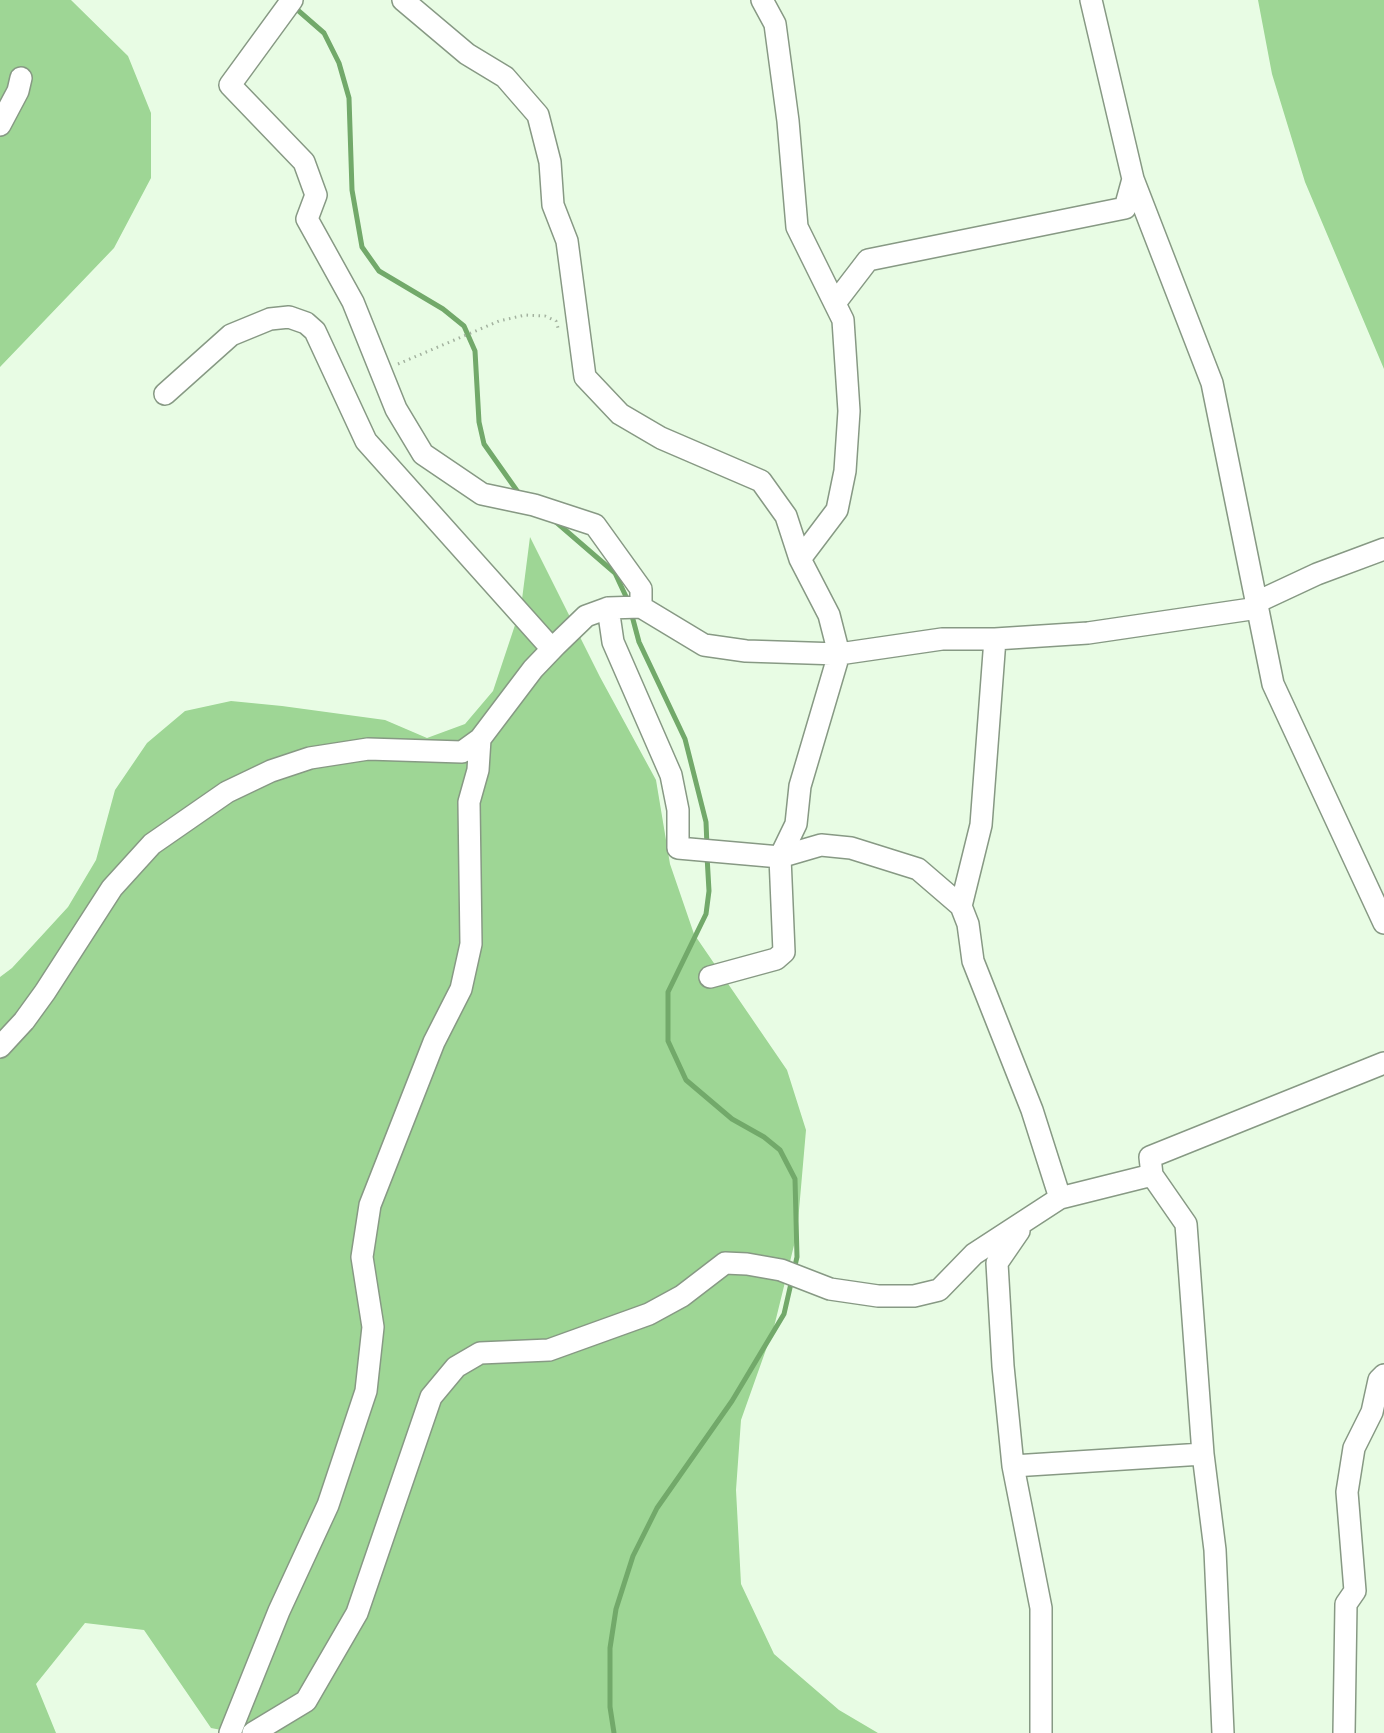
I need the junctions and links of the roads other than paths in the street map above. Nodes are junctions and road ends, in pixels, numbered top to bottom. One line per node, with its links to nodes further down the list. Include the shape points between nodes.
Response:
1 (292, 0): 13 (street, via 230,85 304,162 316,195 307,219 353,302 396,409 423,454 482,494 534,505 595,525 641,589)
2 (403, 0): 11 (street, via 467,54 505,77 538,114 550,162 553,205 567,241 585,377 620,414 761,481 786,516)
3 (762, 0): 8 (street, via 775,24 797,227)
4 (1091, 0): 7 (street)
5 (21, 78): 6 (street)
6 (0, 125)
7 (1132, 179): 8 (street, via 1125,208 868,260); 12 (street, via 1212,383)
8 (835, 303): 11 (street, via 843,320 849,411 845,471 837,510)
9 (165, 394): 16 (street, via 231,335 270,319 289,317 306,323 315,331 366,441)
10 (1384, 549): 12 (street, via 1317,574)
11 (800, 559): 17 (street, via 829,615)
12 (1257, 605): 15 (street, via 1088,633); 21 (street, via 1273,684)
13 (641, 607): 14 (street); 17 (street, via 704,645 746,651)
14 (608, 608): 16 (street, via 586,616); 19 (street, via 614,642 670,775 678,810 678,848)
15 (995, 639): 17 (street, via 942,639); 20 (street, via 981,825)
16 (552, 649): 18 (street)
17 (839, 654): 19 (street, via 800,786 796,824)
18 (480, 738): 23 (street, via 462,752 368,749 310,758 227,792 152,844 112,888 45,992); 31 (street, via 478,770 469,802 469,955 461,988 434,1042 370,1205 362,1257 373,1327 366,1391 328,1505 279,1611)
19 (780, 857): 20 (street, via 821,845 851,848 918,868); 22 (street, via 784,952 776,959)
20 (961, 906): 26 (street, via 974,961 1032,1110)
21 (1384, 923)
22 (710, 977)
23 (0, 1047)
24 (1384, 1063): 25 (street, via 1150,1157)
25 (1152, 1175): 26 (street); 29 (street, via 1186,1224)
26 (1060, 1198): 27 (street)
27 (1025, 1223): 30 (street, via 997,1263); 32 (street, via 974,1254 939,1290 914,1296 878,1296 830,1289 781,1270 725,1263 682,1296 649,1314 549,1350 480,1353 456,1367 431,1397 357,1612 306,1701)
28 (1384, 1375): 35 (street, via 1354,1448 1347,1492 1355,1591 1347,1604)
29 (1203, 1454): 30 (street); 34 (street, via 1215,1550)
30 (1013, 1466): 33 (street, via 1041,1608)
31 (230, 1733)
32 (254, 1733)
33 (1041, 1733)
34 (1223, 1733)
35 (1344, 1733)

